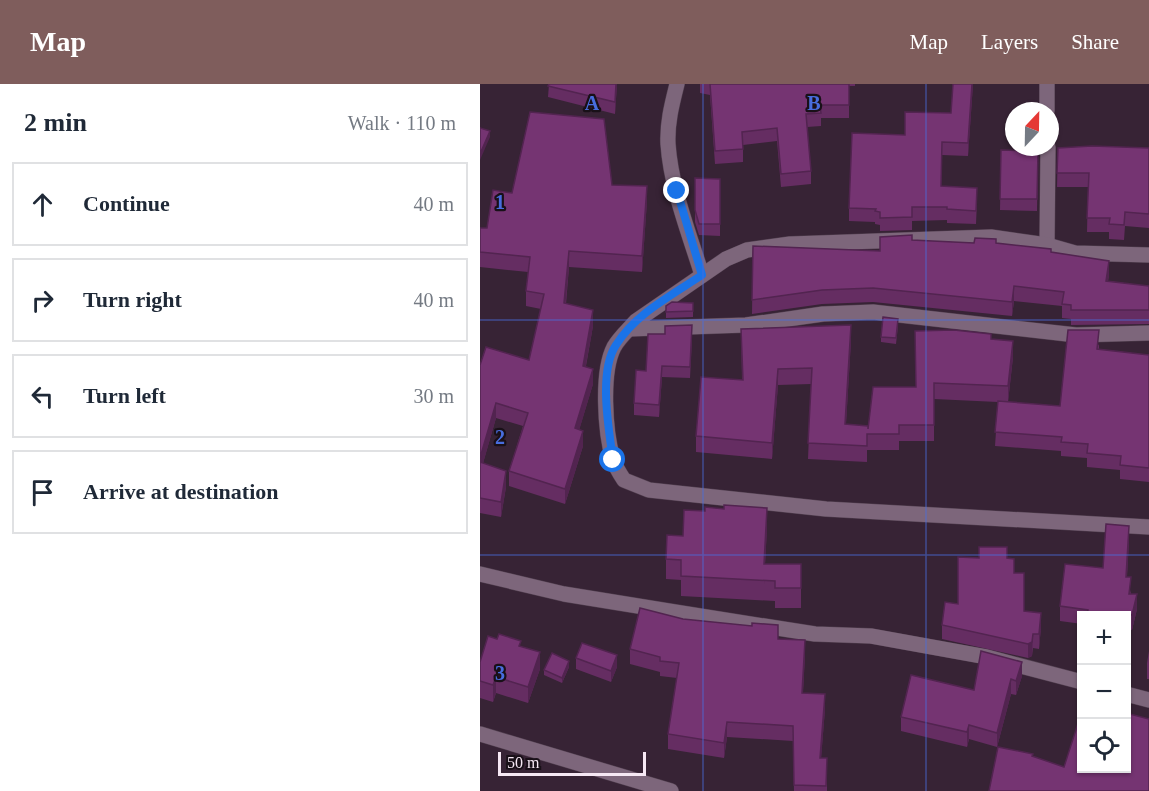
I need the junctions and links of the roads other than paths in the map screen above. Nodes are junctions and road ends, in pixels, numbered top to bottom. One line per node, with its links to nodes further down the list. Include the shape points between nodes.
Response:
1 (677, 84): 7 (street, via 669,114 668,144 677,191)
2 (1047, 84): 3 (street)
3 (1047, 102)
4 (1048, 156): 5 (street)
5 (1047, 245): 6 (street, via 1075,253); 7 (street, via 991,237 789,244 747,250)
6 (1149, 255)
7 (702, 275): 8 (street)
8 (629, 329): 9 (street, via 746,325 824,314 873,312 1076,335); 10 (street, via 614,347 608,375 607,419 613,460 624,480 649,490 826,508)
9 (1149, 333)
10 (1149, 527)
11 (480, 574): 12 (street, via 564,594 675,612 815,634 871,636 987,657)
12 (1077, 681)
13 (1131, 695): 14 (street)
14 (1149, 700)
15 (480, 734): 16 (street)
16 (671, 791)

